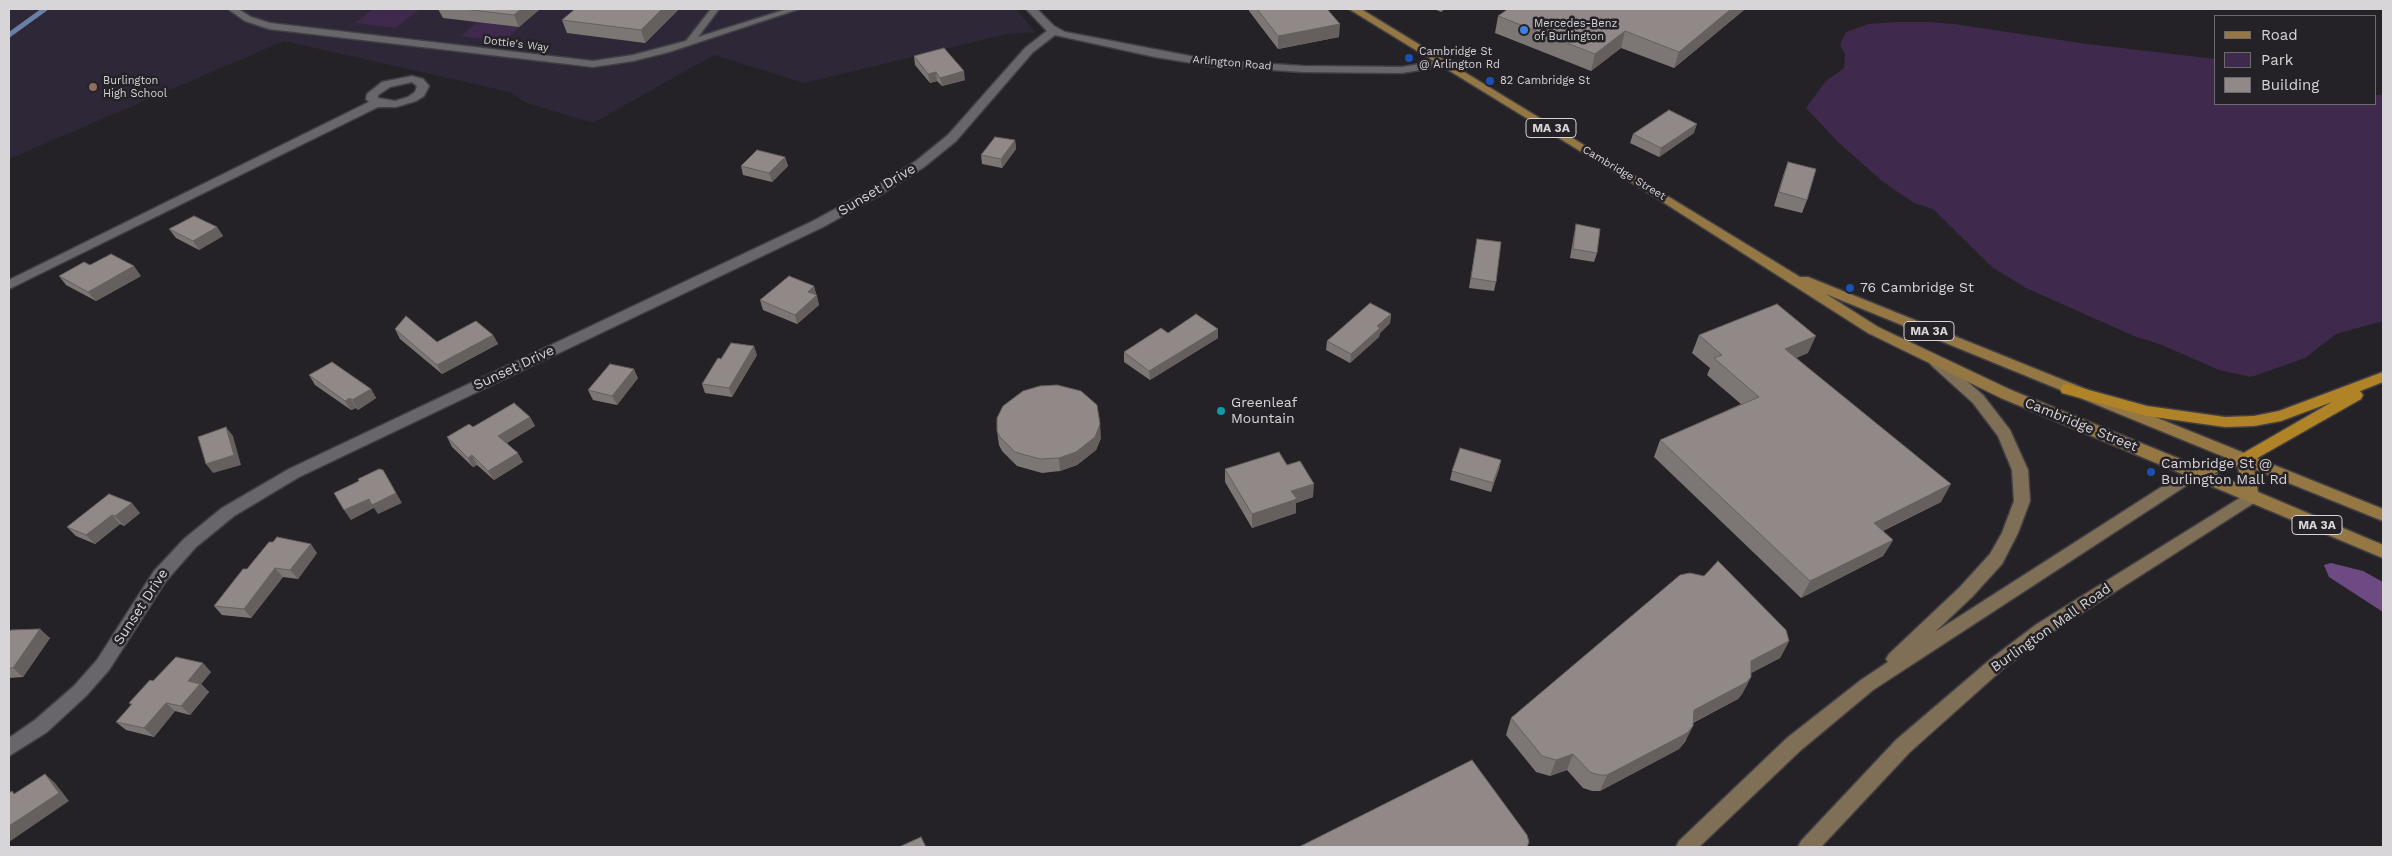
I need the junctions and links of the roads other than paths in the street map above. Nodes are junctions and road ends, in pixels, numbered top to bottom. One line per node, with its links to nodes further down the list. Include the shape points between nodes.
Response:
1 (232, 9): 7 (lane, Dottie's Way, via 268,26 578,63 615,62)
2 (715, 9): 7 (lane)
3 (795, 9): 7 (lane, Dottie's Way)
4 (1031, 9): 6 (street, Arlington Road)
5 (1354, 9): 8 (main road, Cambridge Street / MA 3A)
6 (1055, 31): 8 (street, Arlington Road, via 1069,37 1155,54 1235,65 1404,70); 21 (street, Sunset Drive, via 1029,50 952,138 920,164 876,192 818,224 294,473 228,512 190,543 160,576 103,665 80,691 41,726)
7 (689, 43)
8 (1444, 63): 10 (main road, Cambridge Street / MA 3A)
9 (376, 103): 11 (street)
10 (1790, 276): 12 (main road, Cambridge Street / MA 3A, via 1848,316); 14 (main road, Cambridge Street / MA 3A)
11 (9, 284)
12 (1936, 362): 16 (main road, Cambridge Street / MA 3A); 20 (main road, via 1978,399 2005,434 2020,470 2022,501 2010,534 1996,559 1966,592)
13 (2383, 378): 14 (highway, via 2281,416 2254,421 2224,422 2147,411); 15 (highway)
14 (2067, 389): 15 (main road, Cambridge Street / MA 3A)
15 (2245, 459): 16 (main road); 17 (main road); 18 (main road, Cambridge Street / MA 3A)
16 (2196, 472): 17 (main road, Cambridge Street / MA 3A); 20 (main road)
17 (2251, 497): 19 (main road, Cambridge Street / MA 3A); 23 (main road, Burlington Mall Road, via 2051,624 1998,663 1903,746)
18 (2383, 515)
19 (2383, 552)
20 (1867, 685): 22 (main road, via 1794,744)
21 (9, 748)
22 (1686, 847)
23 (1808, 847)

